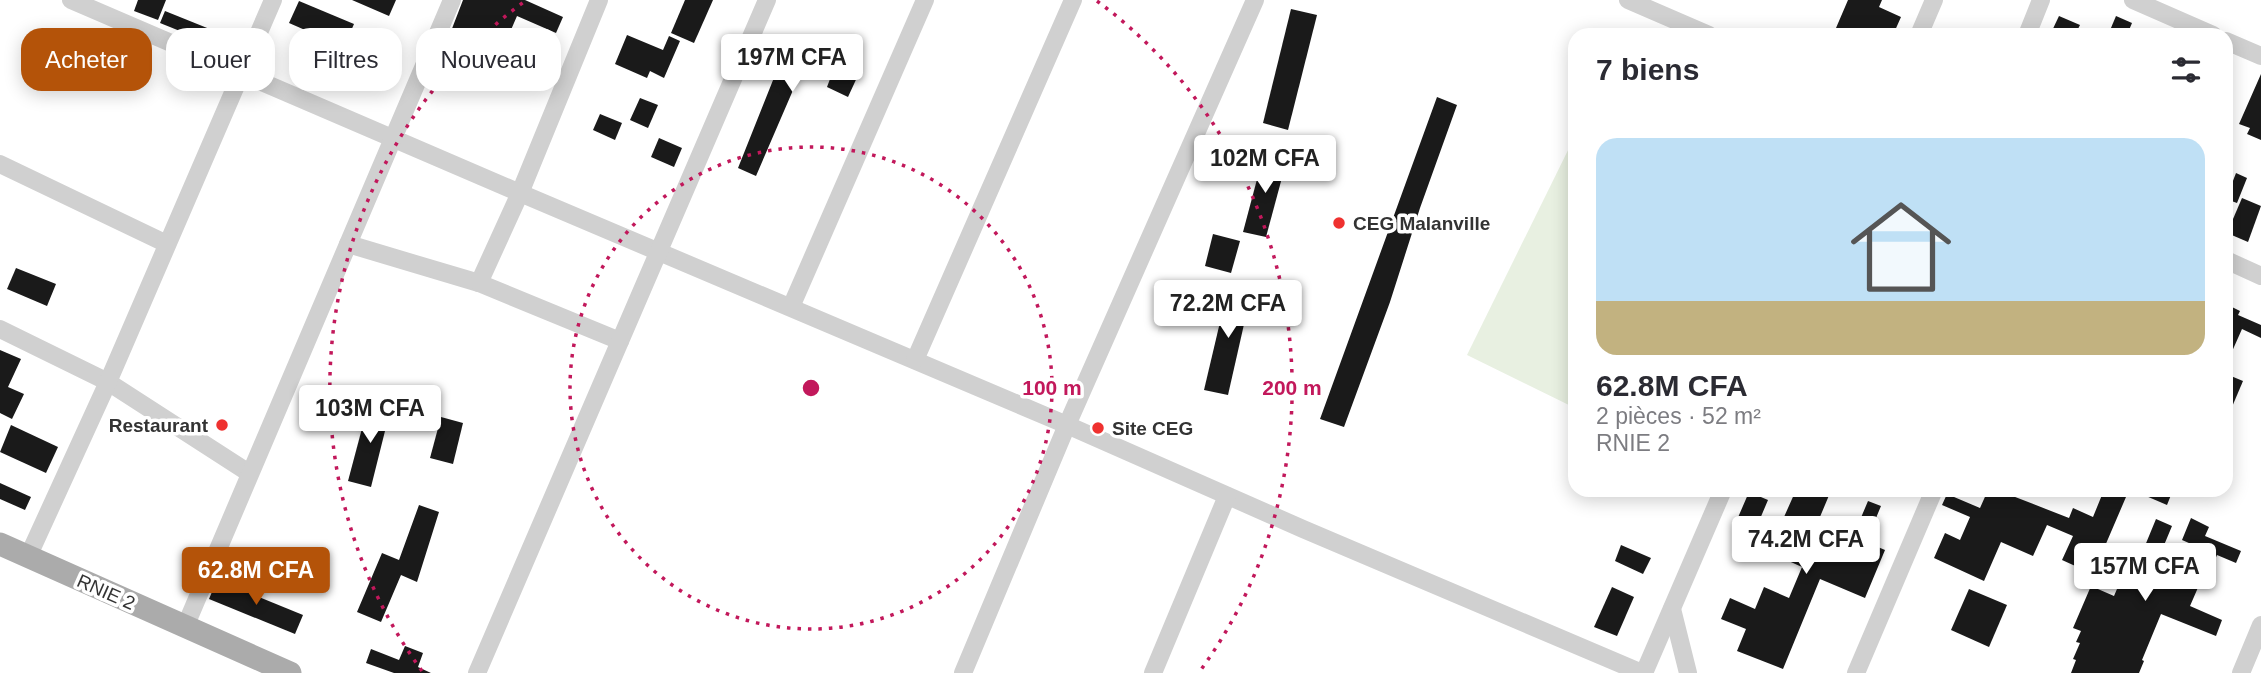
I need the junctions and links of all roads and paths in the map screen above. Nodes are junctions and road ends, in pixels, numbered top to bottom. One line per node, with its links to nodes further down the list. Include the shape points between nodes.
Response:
1 (273, 0): 13 (street)
2 (452, 0): 23 (street)
3 (599, 0): 25 (street)
4 (767, 0): 28 (street)
5 (925, 0): 32 (street)
6 (1073, 0): 35 (street)
7 (1255, 0): 37 (street)
8 (1628, 0): 14 (street)
9 (1934, 0): 15 (street)
10 (2041, 0): 16 (street)
11 (2133, 0): 17 (street)
12 (75, 1): 18 (street)
13 (260, 28)
14 (1693, 28)
15 (1922, 28)
16 (2030, 28)
17 (2197, 28)
18 (166, 40)
19 (2233, 44): 20 (street)
20 (2261, 56)
21 (275, 87): 23 (street)
22 (232, 91): 26 (street)
23 (393, 138): 25 (street); 27 (street)
24 (0, 164): 26 (street)
25 (520, 194): 28 (street); 31 (street)
26 (167, 244): 36 (street)
27 (348, 244): 31 (street); 38 (street)
28 (659, 251): 32 (street); 34 (street)
29 (2233, 263): 30 (street)
30 (2261, 276)
31 (479, 283): 34 (street)
32 (791, 307): 35 (street)
33 (0, 329): 36 (street)
34 (620, 341): 48 (street)
35 (915, 360): 37 (street)
36 (107, 382): 38 (street); 43 (street)
37 (1067, 425): 39 (street); 49 (street)
38 (249, 473): 46 (street)
39 (1227, 496): 50 (street); 51 (street)
40 (1720, 497): 44 (street)
41 (1931, 497): 53 (street)
42 (0, 544): 43 (main road, RNIE 2 / RNIE 2)
43 (28, 557): 46 (main road, RNIE 2 / RNIE 2)
44 (1672, 608): 51 (street); 52 (street)
45 (2261, 625): 54 (street)
46 (185, 627): 47 (main road, RNIE 2 / RNIE 2)
47 (290, 673)
48 (477, 673)
49 (963, 673)
50 (1153, 673)
51 (1643, 673)
52 (1688, 673)
53 (1856, 673)
54 (2241, 673)

